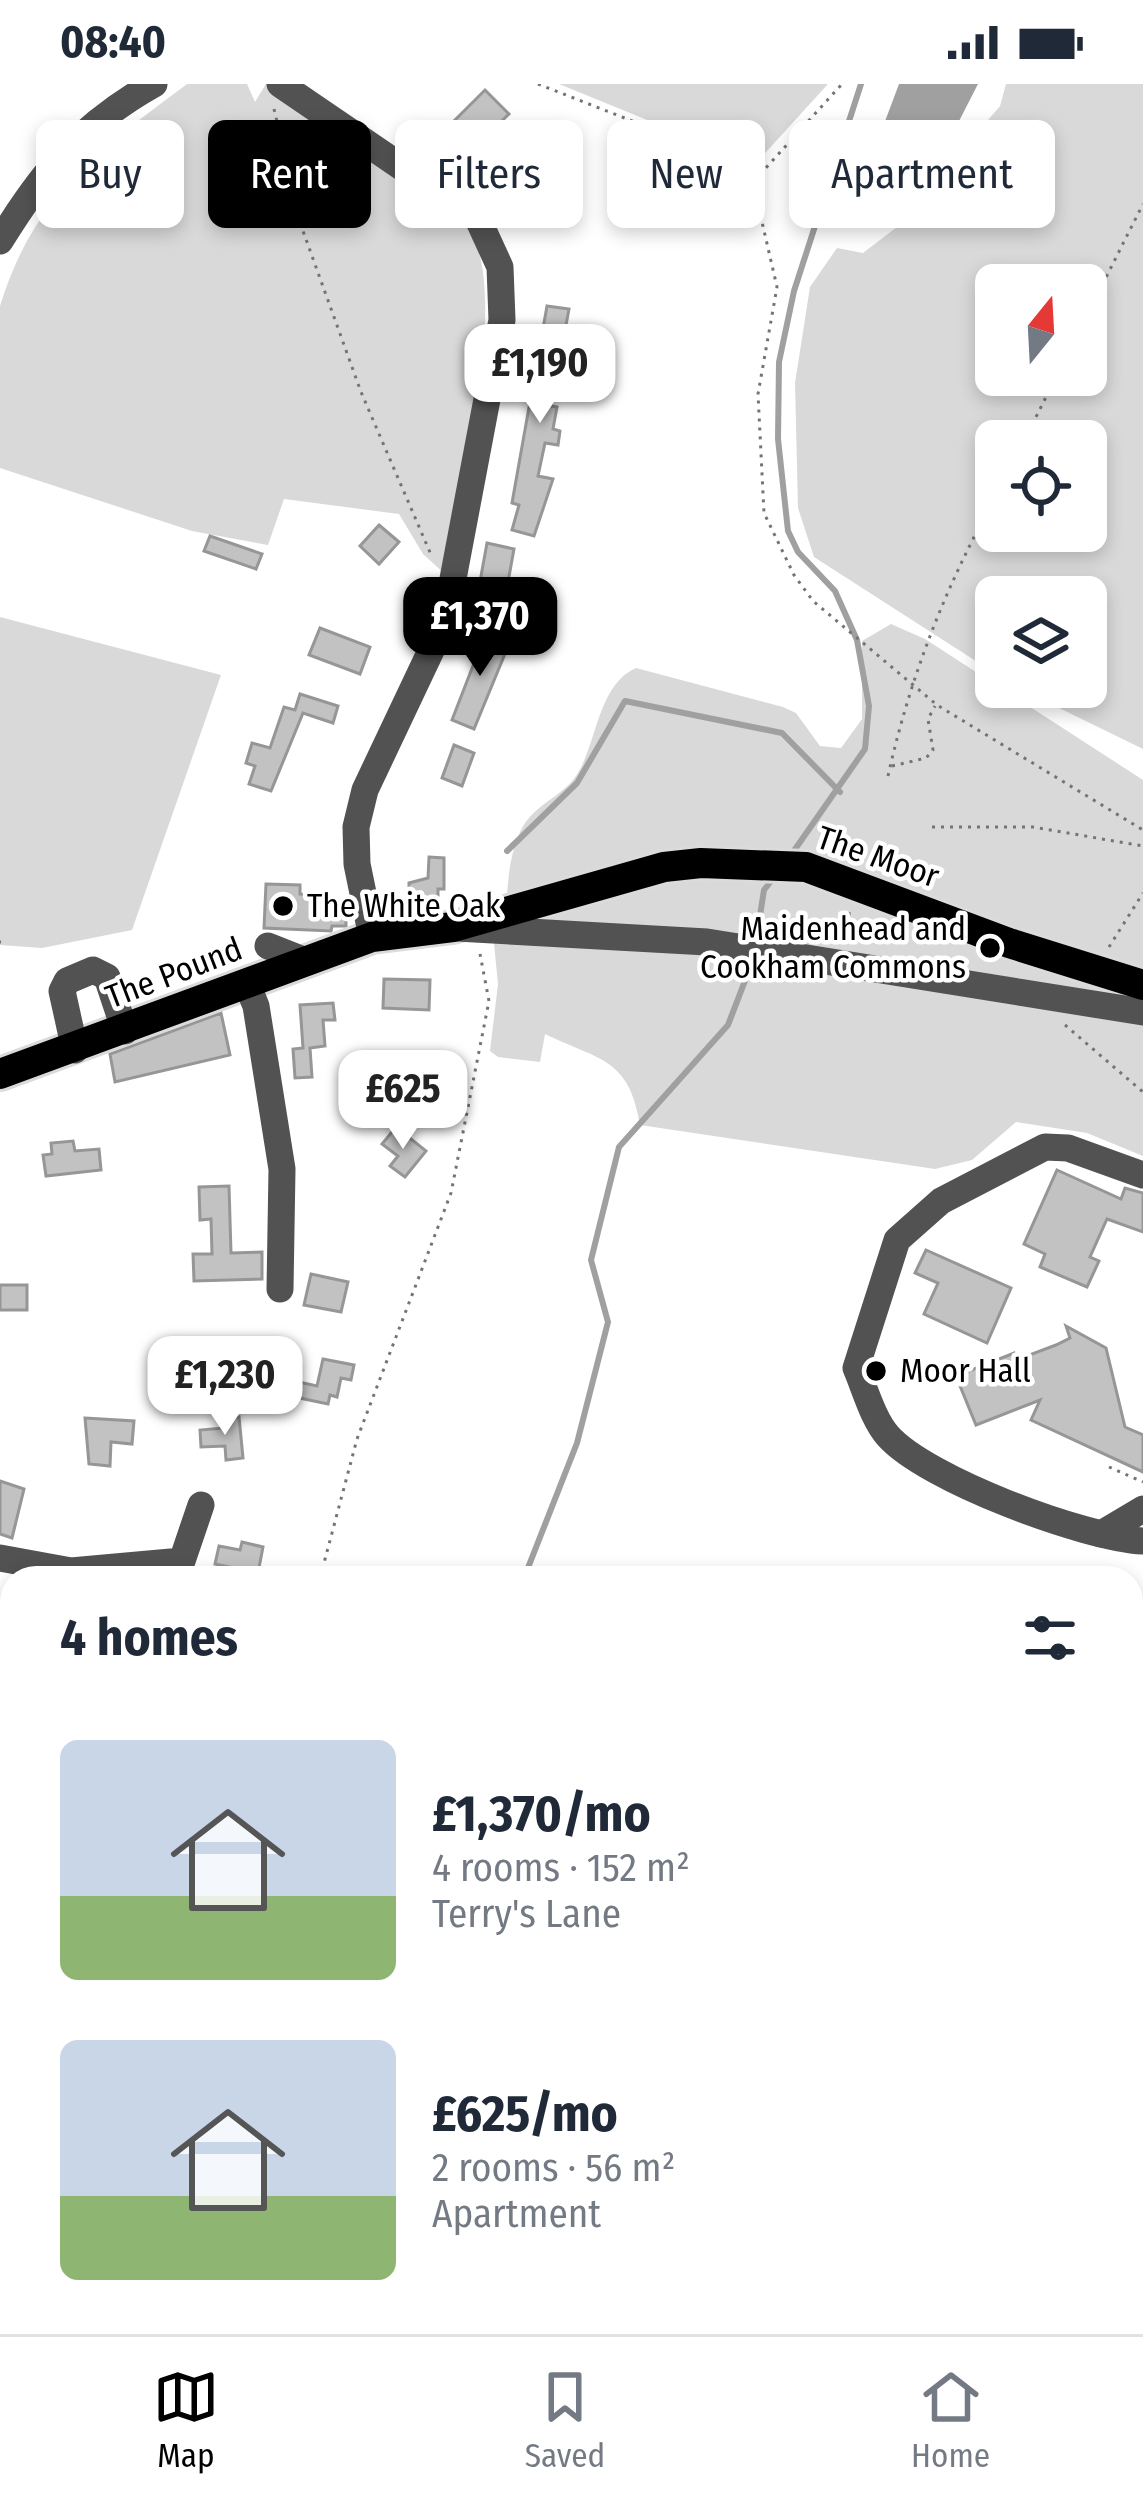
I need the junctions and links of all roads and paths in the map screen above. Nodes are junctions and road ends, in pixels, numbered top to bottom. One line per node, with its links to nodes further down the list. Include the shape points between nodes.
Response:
1 (154, 84): 9 (street, via 111,108 42,172)
2 (538, 84): 5 (path)
3 (842, 84): 6 (path)
4 (276, 94): 12 (path, via 303,231 361,392 424,547); 12 (street, via 478,219 500,267 502,320)
5 (630, 120)
6 (765, 170)
7 (1143, 204): 10 (path)
8 (763, 228): 13 (path, via 777,287 758,394 764,513 794,575 839,624)
9 (0, 242)
10 (1107, 275)
11 (975, 533): 13 (path)
12 (454, 581): 23 (street, via 445,621 365,790 356,827)
13 (914, 683): 14 (path); 15 (path)
14 (937, 705): 15 (path, via 928,719 933,750); 18 (path)
15 (890, 766): 16 (path)
16 (888, 776)
17 (932, 827): 19 (path, via 1033,827)
18 (1143, 830)
19 (1143, 845)
20 (859, 874): 22 (main road, The Moor, via 747,861 664,867); 24 (path, via 849,895); 28 (main road, The Moor)
21 (1143, 893): 28 (path)
22 (453, 927): 23 (main road, The Moor); 31 (street, via 707,942)
23 (373, 937): 26 (main road, The Pound)
24 (850, 944)
25 (268, 946): 26 (street)
26 (306, 962): 29 (main road, The Pound)
27 (484, 964): 48 (path, via 489,1001 451,1193 357,1438)
28 (1098, 973): 30 (main road, The Moor)
29 (247, 984): 33 (main road, The Pound); 38 (street, via 282,1169)
30 (1143, 986)
31 (1050, 999): 32 (street); 36 (path, via 1056,1017)
32 (1143, 1012)
33 (125, 1031): 34 (main road, The Pound); 34 (street, via 107,977 93,970 67,981 62,992)
34 (75, 1050): 35 (main road, The Pound)
35 (0, 1074)
36 (1143, 1092)
37 (1143, 1175): 43 (street, via 1068,1148 1045,1148 941,1201 897,1240 856,1368 884,1432 917,1462)
38 (280, 1289)
39 (1109, 1467): 40 (path)
40 (1143, 1482)
41 (201, 1504): 47 (street, via 182,1561)
42 (1143, 1509): 43 (street)
43 (1101, 1534): 44 (street)
44 (1143, 1541)
45 (0, 1558): 46 (street)
46 (44, 1566)
47 (126, 1566)
48 (323, 1566)

